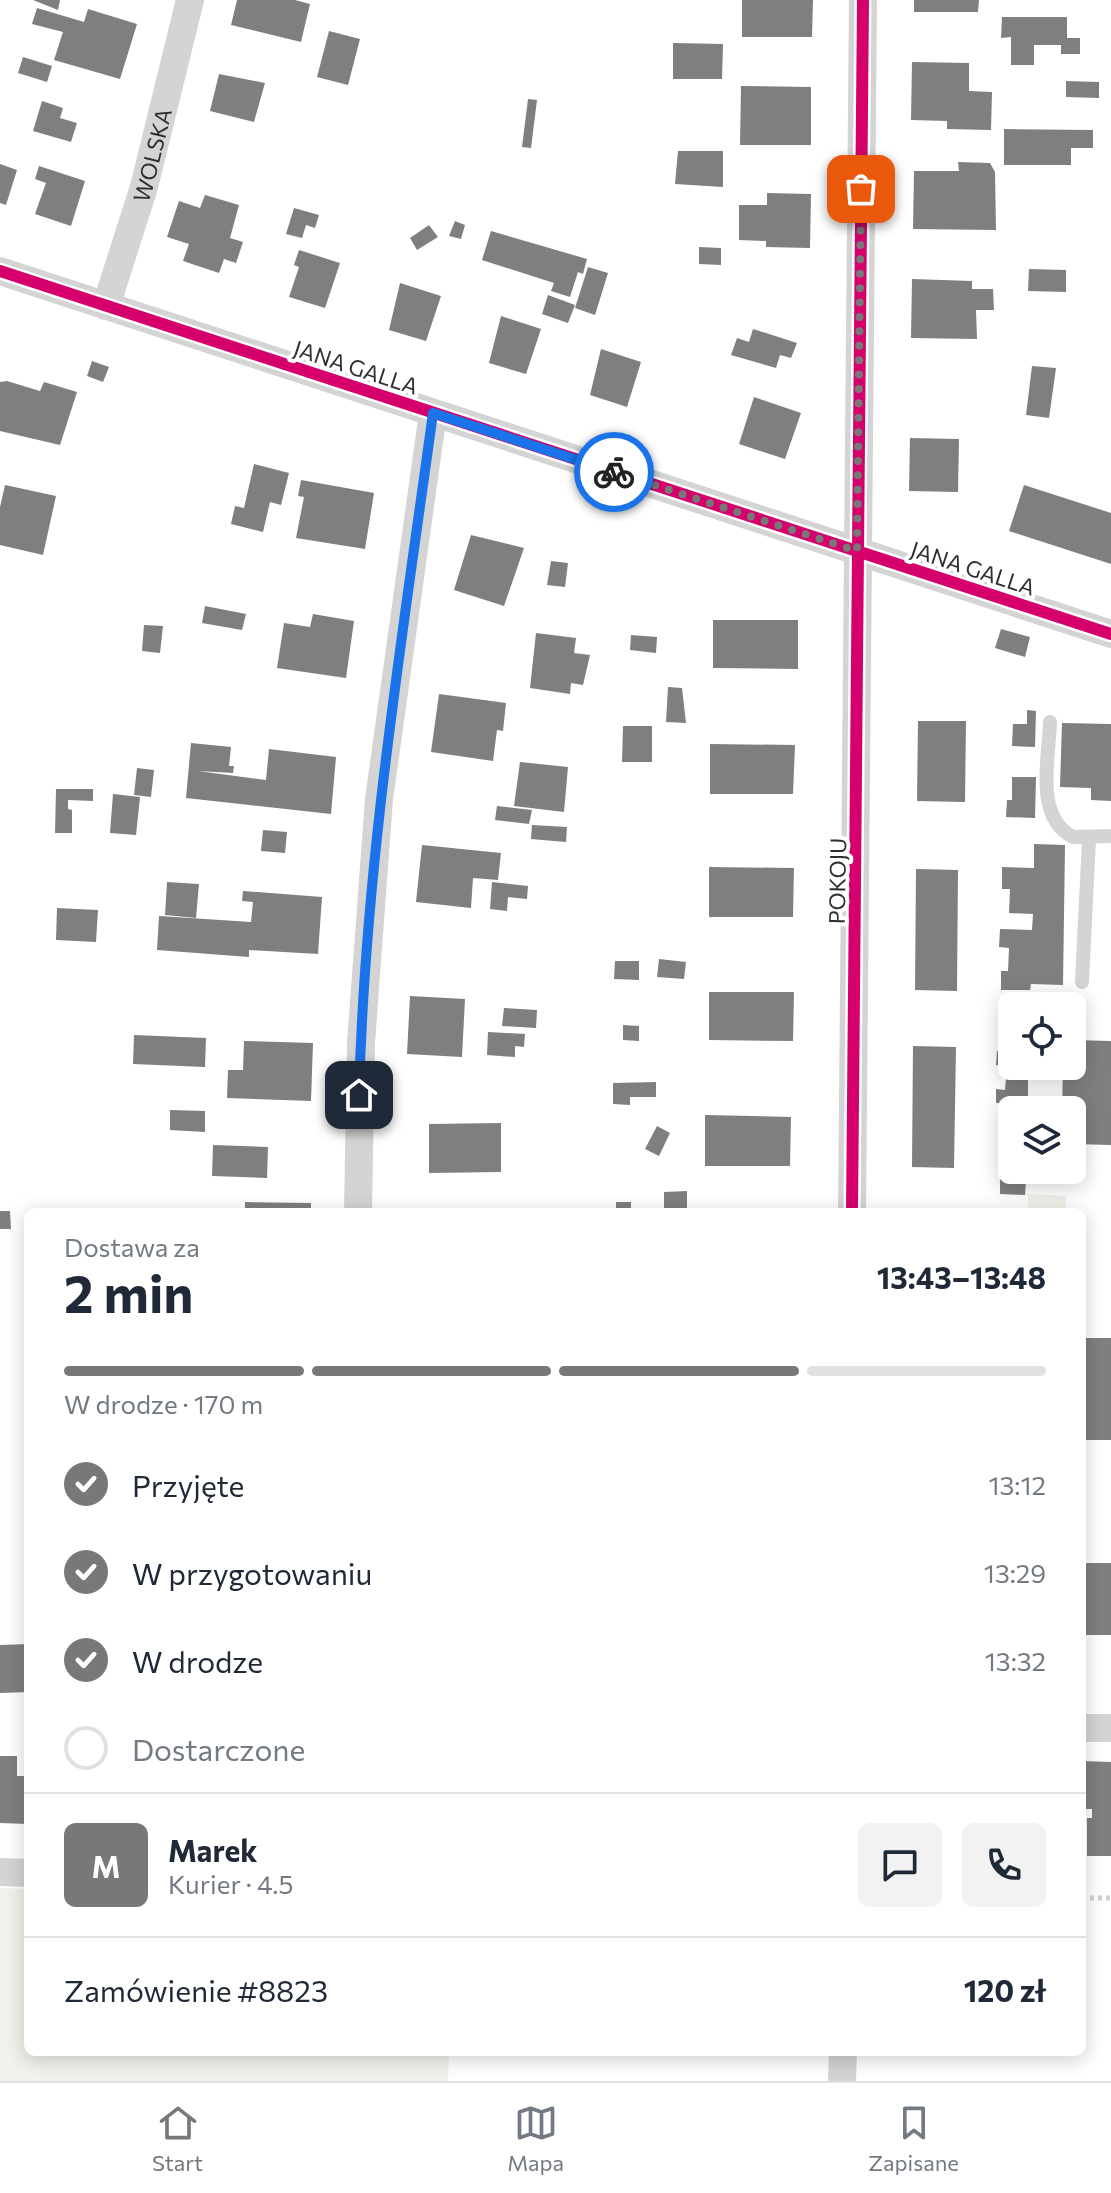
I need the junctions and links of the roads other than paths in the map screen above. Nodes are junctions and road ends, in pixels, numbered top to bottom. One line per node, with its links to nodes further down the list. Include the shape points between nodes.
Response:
1 (190, 0): 4 (street, WOLSKA, via 144,187)
2 (863, 0): 6 (street, POKOJU)
3 (0, 271): 4 (street, JANA GALLA)
4 (106, 306): 5 (street, JANA GALLA)
5 (433, 413): 6 (street, JANA GALLA); 12 (street, via 373,855 361,1043)
6 (857, 551): 7 (street, JANA GALLA); 13 (street, POKOJU)
7 (1111, 634)
8 (1050, 722): 10 (lane, via 1052,820 1062,831)
9 (1111, 836): 10 (lane)
10 (1089, 840): 11 (lane)
11 (1082, 982)
12 (358, 1208)
13 (852, 1208)
14 (1086, 1728): 15 (street)
15 (1111, 1728)
16 (0, 1872): 17 (street)
17 (24, 1873)
18 (843, 2056): 19 (street)
19 (842, 2081)

